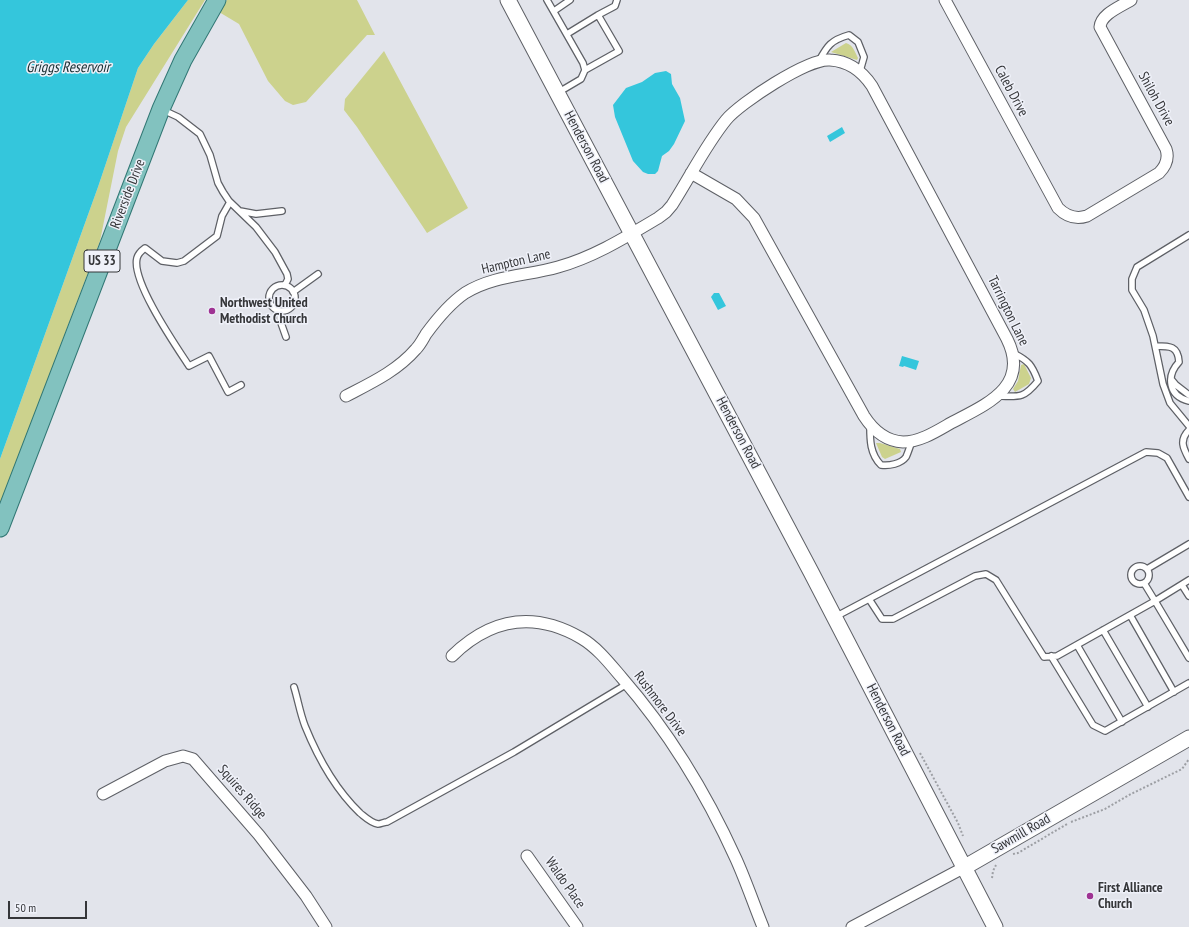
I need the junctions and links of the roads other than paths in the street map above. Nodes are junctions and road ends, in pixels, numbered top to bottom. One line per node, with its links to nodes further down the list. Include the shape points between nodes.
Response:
1 (217, 0): 15 (main road, Riverside Drive / US 33, via 183,60)
2 (508, 0): 14 (main road, Henderson Road)
3 (548, 0): 8 (lane)
4 (570, 0): 8 (lane)
5 (617, 0): 9 (lane, via 615,6)
6 (945, 0): 17 (street, Caleb Drive)
7 (1131, 0): 17 (street, Shiloh Drive, via 1104,17 1100,21 1100,27 1166,148 1166,161 1159,173 1087,216 1068,216 1058,208)
8 (554, 11): 10 (lane)
9 (598, 15): 10 (lane); 12 (lane, via 619,51)
10 (567, 34): 12 (lane)
11 (818, 61): 13 (street, Tarrington Lane, via 829,59 854,66); 13 (lane, via 836,39 849,36 858,42 864,57); 16 (street, Tarrington Lane, via 773,84 727,118 710,140)
12 (585, 70): 14 (lane, via 581,79)
13 (860, 71): 29 (street, Tarrington Lane, via 872,86)
14 (557, 93): 21 (main road, Henderson Road)
15 (161, 109): 18 (lane, via 200,134 210,154 218,183); 42 (main road, Riverside Drive / US 33)
16 (692, 173): 21 (street, Tarrington Lane, via 666,212); 36 (street, Tarrington Lane, via 736,199 754,218)
17 (1051, 196)
18 (230, 202): 19 (lane); 31 (lane, via 222,216 217,236 184,261 162,261 144,248 137,256 136,262 154,310 189,366 209,356 228,392)
19 (236, 209): 20 (lane, via 256,214); 24 (lane, via 256,227 275,252 287,274)
20 (282, 211)
21 (632, 233): 33 (street, Hampton Lane, via 580,260 495,280 466,293 450,304 416,349 399,365); 52 (main road, Henderson Road)
22 (1189, 235): 28 (lane, via 1137,267 1132,278 1132,290 1144,310)
23 (318, 274): 25 (lane)
24 (285, 286): 25 (lane); 26 (lane, via 273,288 269,296 270,304)
25 (293, 292): 26 (lane, via 295,298 292,306)
26 (280, 311): 27 (lane, via 280,320)
27 (286, 337)
28 (1156, 346): 30 (lane, via 1174,348 1179,354 1179,362 1174,367); 37 (lane, via 1163,384 1170,403)
29 (1013, 353): 34 (street, Tarrington Lane, via 1012,375); 34 (lane, via 1033,368 1038,381 1029,392 1018,397)
30 (1171, 379): 32 (lane); 35 (lane, via 1173,390 1178,397)
31 (242, 385)
32 (1189, 395)
33 (346, 396)
34 (998, 396): 39 (street, Tarrington Lane, via 933,433)
35 (1189, 401)
36 (870, 425): 39 (street, Tarrington Lane, via 878,434 890,439); 39 (lane, via 870,446 881,465 886,466 905,458)
37 (1189, 426)
38 (1189, 430): 40 (lane, via 1184,434 1182,444)
39 (912, 441)
40 (1189, 459)
41 (1189, 497): 49 (lane, via 1167,458 1158,453 1146,452)
42 (0, 528)
43 (1189, 544): 44 (lane)
44 (1147, 569): 46 (lane, via 1149,577); 46 (lane, via 1138,566 1133,568 1131,574 1134,582)
45 (1189, 580): 47 (lane)
46 (1144, 583): 50 (lane)
47 (1182, 585): 48 (lane); 50 (lane)
48 (1189, 596)
49 (869, 599): 52 (lane); 56 (lane, via 882,619 893,619 975,576 986,574 996,580 1044,657)
50 (1155, 601): 51 (lane); 57 (lane)
51 (1130, 615): 53 (lane); 61 (lane)
52 (835, 617): 67 (main road, Henderson Road)
53 (1103, 630): 54 (lane); 62 (lane)
54 (1077, 645): 56 (lane, via 1057,656); 63 (lane)
55 (452, 656): 59 (street, Rushmore Drive, via 473,638 496,626 533,621 549,624 582,638 600,652)
56 (1051, 656): 63 (lane, via 1093,724 1106,731)
57 (1189, 658)
58 (1189, 683): 61 (lane)
59 (627, 684): 60 (lane, via 514,752 379,824 365,818 334,783 305,725); 70 (street, Rushmore Drive, via 651,712 712,810 736,860)
60 (294, 687)
61 (1174, 692): 62 (lane)
62 (1148, 707): 63 (lane)
63 (1122, 722)
64 (1189, 738): 67 (main road, Sawmill Road)
65 (103, 794): 68 (street, Squires Ridge, via 165,761 183,756 193,759 259,834)
66 (527, 856): 69 (street, Waldo Place)
67 (965, 867): 71 (street, Sawmill Road); 72 (main road, Henderson Road)
68 (326, 927)
69 (577, 927)
70 (763, 927)
71 (852, 927)
72 (995, 927)

